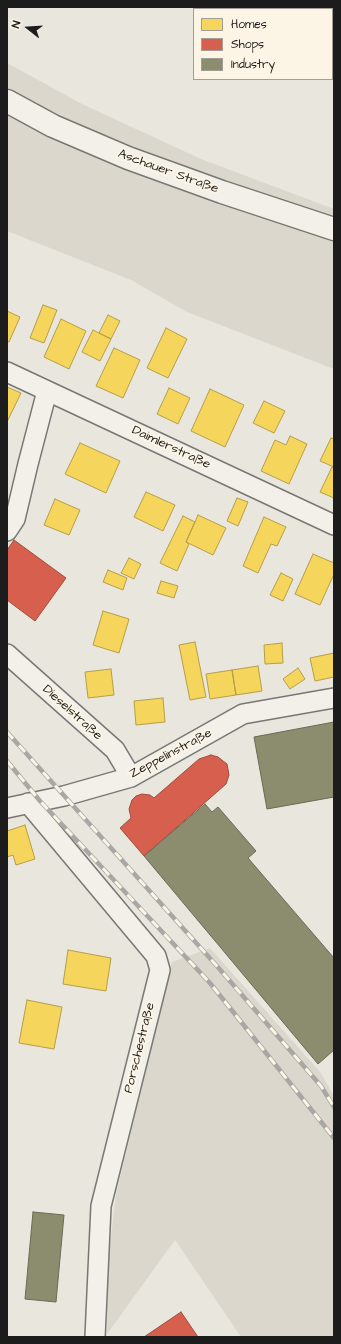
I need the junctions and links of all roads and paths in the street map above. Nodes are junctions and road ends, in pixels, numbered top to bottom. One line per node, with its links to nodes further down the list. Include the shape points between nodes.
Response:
1 (7, 101): 2 (street, Aschauer Straße, via 53,126 128,158)
2 (334, 229)
3 (7, 372): 4 (street, Daimlerstraße)
4 (47, 391): 5 (street, Daimlerstraße); 6 (street, via 15,519)
5 (334, 525)
6 (7, 531)
7 (7, 654): 9 (street, Dieselstraße, via 115,750)
8 (334, 698): 9 (street, Zeppelinstraße, via 243,714)
9 (131, 777): 10 (street, Zeppelinstraße, via 64,796)
10 (28, 803): 11 (street, Zeppelinstraße); 12 (street, Porschestraße, via 156,956 160,970 101,1206)
11 (7, 808)
12 (95, 1337)

